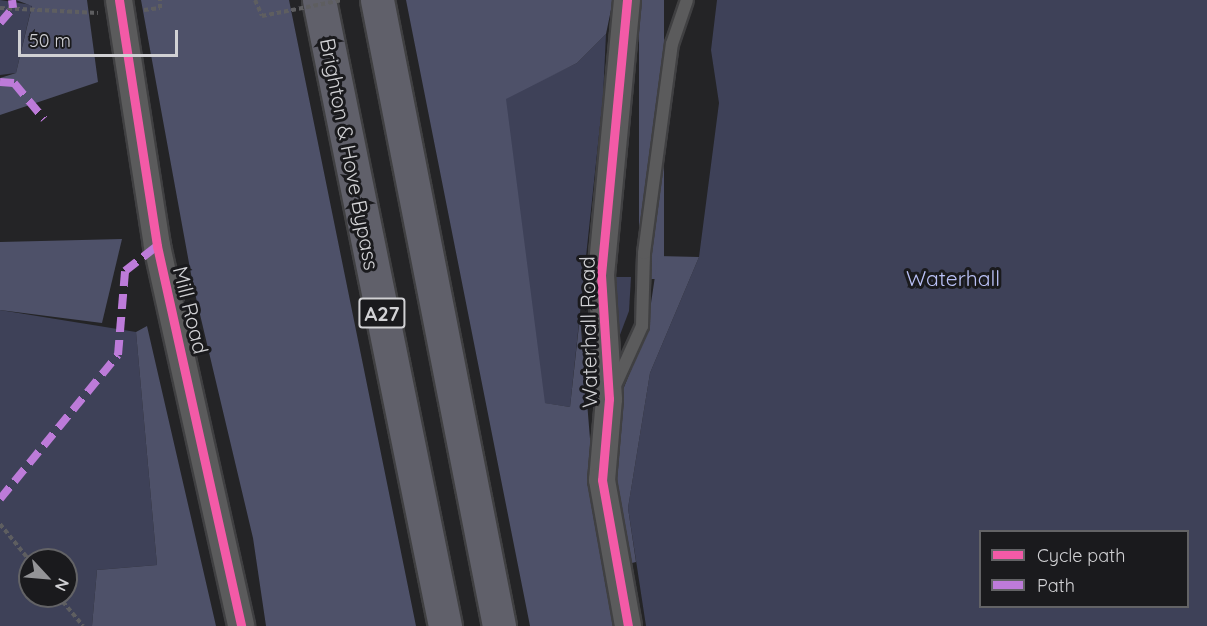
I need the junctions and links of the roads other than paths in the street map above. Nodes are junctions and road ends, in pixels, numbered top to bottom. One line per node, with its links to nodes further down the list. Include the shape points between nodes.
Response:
1 (319, 0): 8 (highway, Brighton & Hove Bypass / A27)
2 (377, 0): 9 (highway, A27)
3 (627, 0): 6 (street, Waterhall Road, via 601,276)
4 (687, 0): 6 (lane, via 672,44 644,254 642,326)
5 (120, 7): 7 (street, Mill Road, via 157,246)
6 (609, 399): 10 (street, Waterhall Road, via 602,480)
7 (241, 626)
8 (445, 626)
9 (499, 626)
10 (628, 626)

